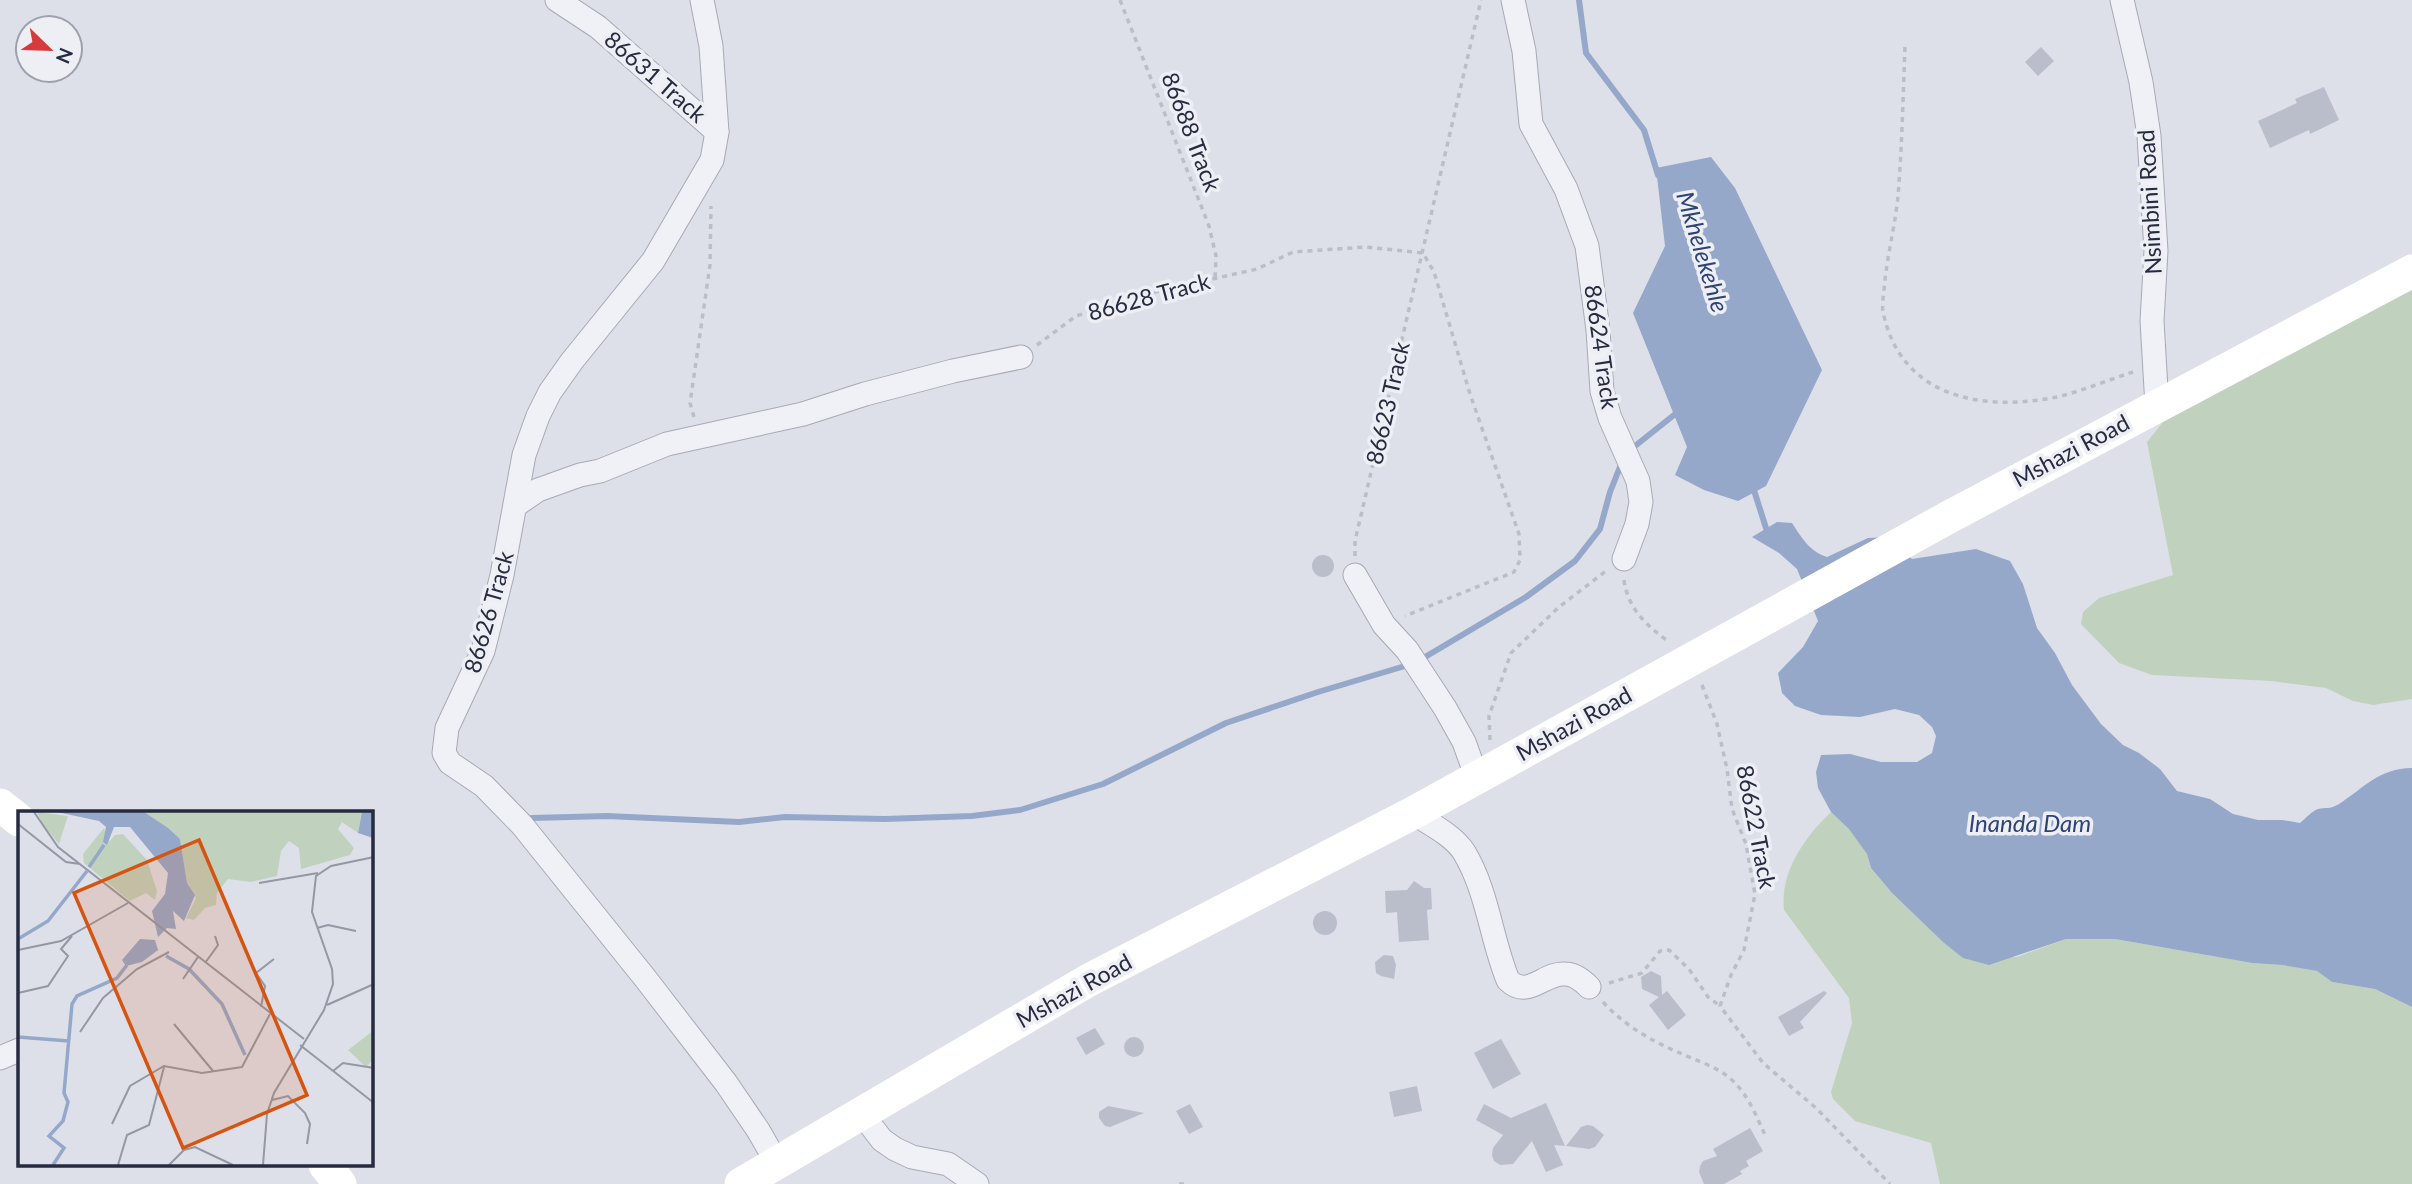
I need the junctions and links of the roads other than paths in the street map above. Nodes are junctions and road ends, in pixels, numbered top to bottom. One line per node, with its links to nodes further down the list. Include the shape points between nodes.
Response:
1 (557, 0): 5 (street, 86631 Track, via 597,27)
2 (702, 0): 5 (street, via 711,46)
3 (1513, 0): 10 (street, 86624 Track, via 1524,51 1531,124 1566,189 1587,246 1602,391 1637,481 1641,502)
4 (2122, 0): 8 (street, Nsimbini Road, via 2149,136 2156,251 2152,321)
5 (717, 132): 9 (street, 86626 Track, via 712,160 653,261 572,361 537,416)
6 (2412, 271): 8 (street, Mshazi Road)
7 (1021, 357): 9 (street, via 667,444 538,489)
8 (2157, 406): 12 (street, Mshazi Road)
9 (516, 505): 20 (street, 86626 Track, via 483,651 447,728 444,753 522,825 726,1083)
10 (1624, 559)
11 (1354, 575): 12 (street)
12 (1484, 774): 14 (street, Mshazi Road)
13 (0, 805): 15 (street)
14 (1413, 813): 16 (street, via 1448,835 1463,851 1514,986 1521,988 1564,973); 19 (street, Mshazi Road, via 1089,980)
15 (18, 819)
16 (1590, 987)
17 (18, 1050): 18 (street)
18 (0, 1058)
19 (862, 1114): 20 (street, Mshazi Road); 24 (street, via 895,1149 948,1164)
20 (777, 1163): 23 (street, Mshazi Road)
21 (326, 1166): 22 (street)
22 (340, 1184)
23 (741, 1184)
24 (977, 1184)

